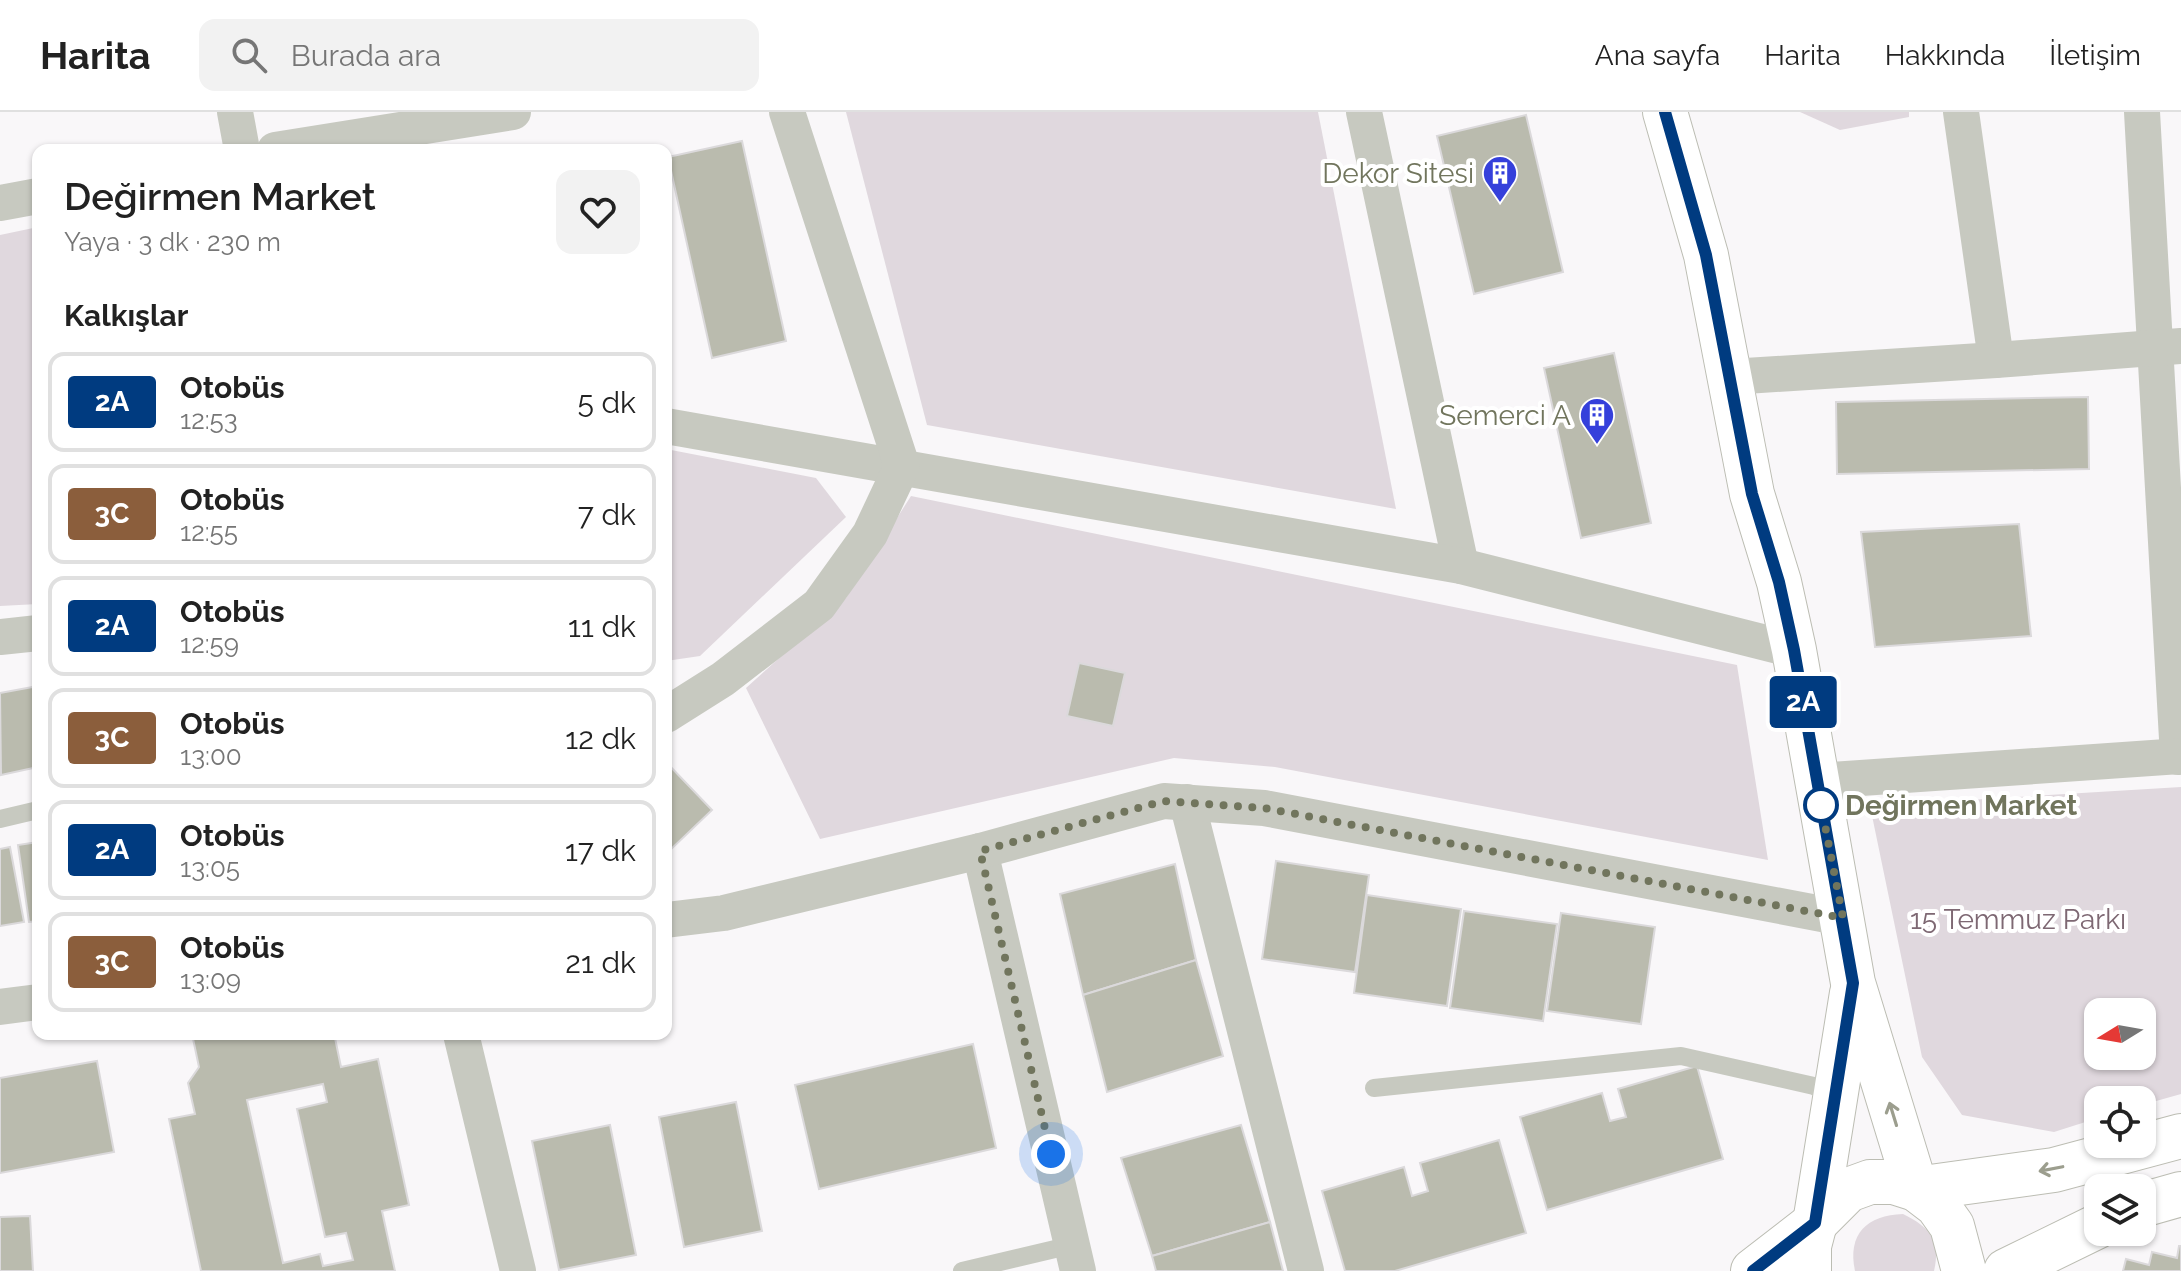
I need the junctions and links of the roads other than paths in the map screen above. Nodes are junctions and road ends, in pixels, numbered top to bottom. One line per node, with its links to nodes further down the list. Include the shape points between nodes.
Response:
1 (235, 112): 8 (street)
2 (787, 112): 16 (street)
3 (1364, 112): 18 (street)
4 (1665, 112): 14 (main road, via 1706,255)
5 (1961, 112): 13 (street)
6 (2142, 112): 12 (street)
7 (507, 113): 9 (street)
8 (241, 144)
9 (313, 144)
10 (32, 197): 11 (street)
11 (0, 203)
12 (2168, 347): 13 (street); 17 (street)
13 (1996, 360): 14 (street)
14 (1730, 377): 21 (main road, via 1752,494)
15 (672, 427): 16 (street)
16 (902, 466): 18 (street); 22 (street, via 870,534 819,605)
17 (2173, 523): 23 (street)
18 (1461, 566): 21 (street)
19 (32, 634): 20 (street)
20 (0, 637)
21 (1794, 650): 24 (main road)
22 (672, 711)
23 (2180, 756): 24 (street)
24 (1817, 781): 29 (main road)
25 (1187, 802): 28 (street, via 1164,801); 29 (street, via 1264,808); 46 (street)
26 (32, 811): 27 (lane)
27 (0, 819)
28 (980, 851): 30 (street, via 724,913); 43 (street)
29 (1843, 918): 31 (main road)
30 (672, 919)
31 (1853, 983): 36 (main road); 38 (main road, one-way to 31)
32 (32, 1003): 33 (street)
33 (0, 1007)
34 (462, 1040): 44 (street)
35 (1374, 1088): 36 (lane, via 1681,1056 1814,1086)
36 (1836, 1099): 41 (main road)
37 (2181, 1136): 38 (main road, one-way to 38, via 2054,1170)
38 (1916, 1189): 41 (main road, via 1870,1182 1848,1190); 49 (main road, via 1952,1226)
39 (2181, 1194): 40 (main road)
40 (2156, 1201)
41 (1815, 1223): 47 (main road); 48 (main road)
42 (2084, 1233): 50 (main road)
43 (1075, 1258): 45 (lane)
44 (518, 1271)
45 (962, 1271)
46 (1306, 1271)
47 (1753, 1271)
48 (1809, 1271)
49 (1964, 1271)
50 (2006, 1271)

